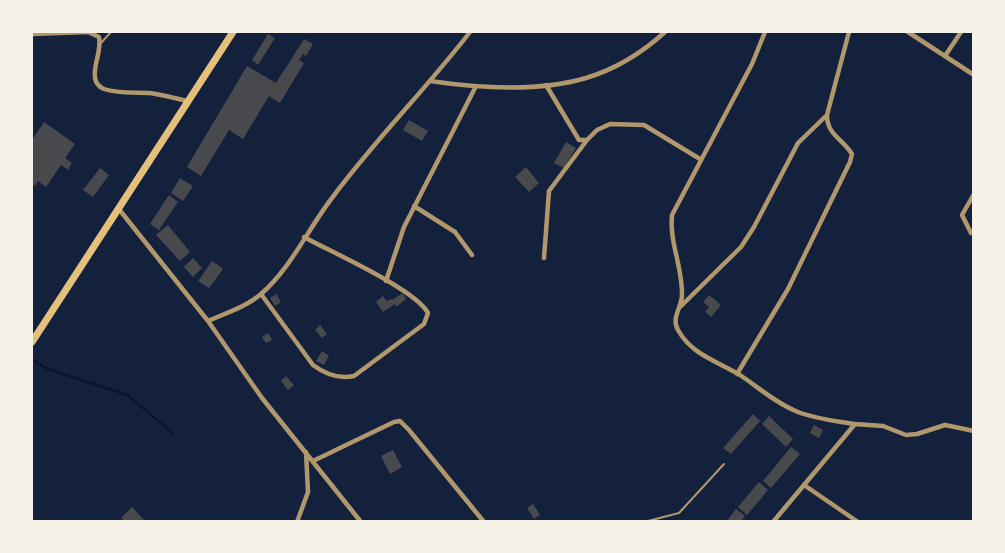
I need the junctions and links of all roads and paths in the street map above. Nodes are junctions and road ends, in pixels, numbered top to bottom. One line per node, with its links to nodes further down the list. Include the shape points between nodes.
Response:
1 (38, 32): 2 (street); 11 (street)
2 (88, 32): 12 (street, via 99,37)
3 (111, 32): 12 (lane)
4 (233, 32): 18 (main road)
5 (470, 32): 15 (street)
6 (665, 32): 16 (street, via 628,60 586,78)
7 (765, 32): 21 (street, via 752,64)
8 (849, 32): 19 (street)
9 (908, 32): 13 (street)
10 (961, 32): 13 (street)
11 (32, 34)
12 (100, 44): 18 (street, via 95,81 104,89)
13 (945, 56): 14 (street)
14 (974, 75)
15 (430, 81): 17 (street); 26 (street, via 333,196)
16 (546, 85): 17 (street); 20 (street, via 575,136)
17 (475, 88): 23 (street)
18 (187, 101): 24 (main road)
19 (827, 115): 31 (street, via 798,143 741,247); 34 (street, via 829,130 852,154 850,162 788,289)
20 (587, 140): 21 (street, via 610,124 644,125); 28 (street, via 549,191)
21 (700, 159): 31 (street, via 672,215 682,298)
22 (974, 194): 25 (street, via 963,215)
23 (414, 206): 27 (street, via 455,232); 29 (street, via 396,245)
24 (118, 207): 32 (street); 33 (main road)
25 (971, 233)
26 (304, 237): 29 (street); 30 (street)
27 (472, 255)
28 (544, 258)
29 (386, 281): 30 (street, via 425,308 427,317 419,329 354,376 347,377 313,365)
30 (261, 294): 32 (street)
31 (679, 308): 34 (street, via 675,324 692,348)
32 (208, 321): 37 (street)
33 (32, 341)
34 (737, 374): 35 (street, via 794,410)
35 (855, 424): 36 (street, via 883,426 906,435 945,425); 40 (street)
36 (974, 431)
37 (306, 452): 38 (street); 42 (street, via 308,492)
38 (313, 461): 43 (street); 44 (street, via 400,422)
39 (724, 464): 45 (lane, via 679,513)
40 (804, 485): 41 (street); 46 (street)
41 (847, 514): 47 (street); 48 (street)
42 (297, 522)
43 (361, 522)
44 (484, 522)
45 (644, 522)
46 (773, 522)
47 (848, 522)
48 (858, 522)

